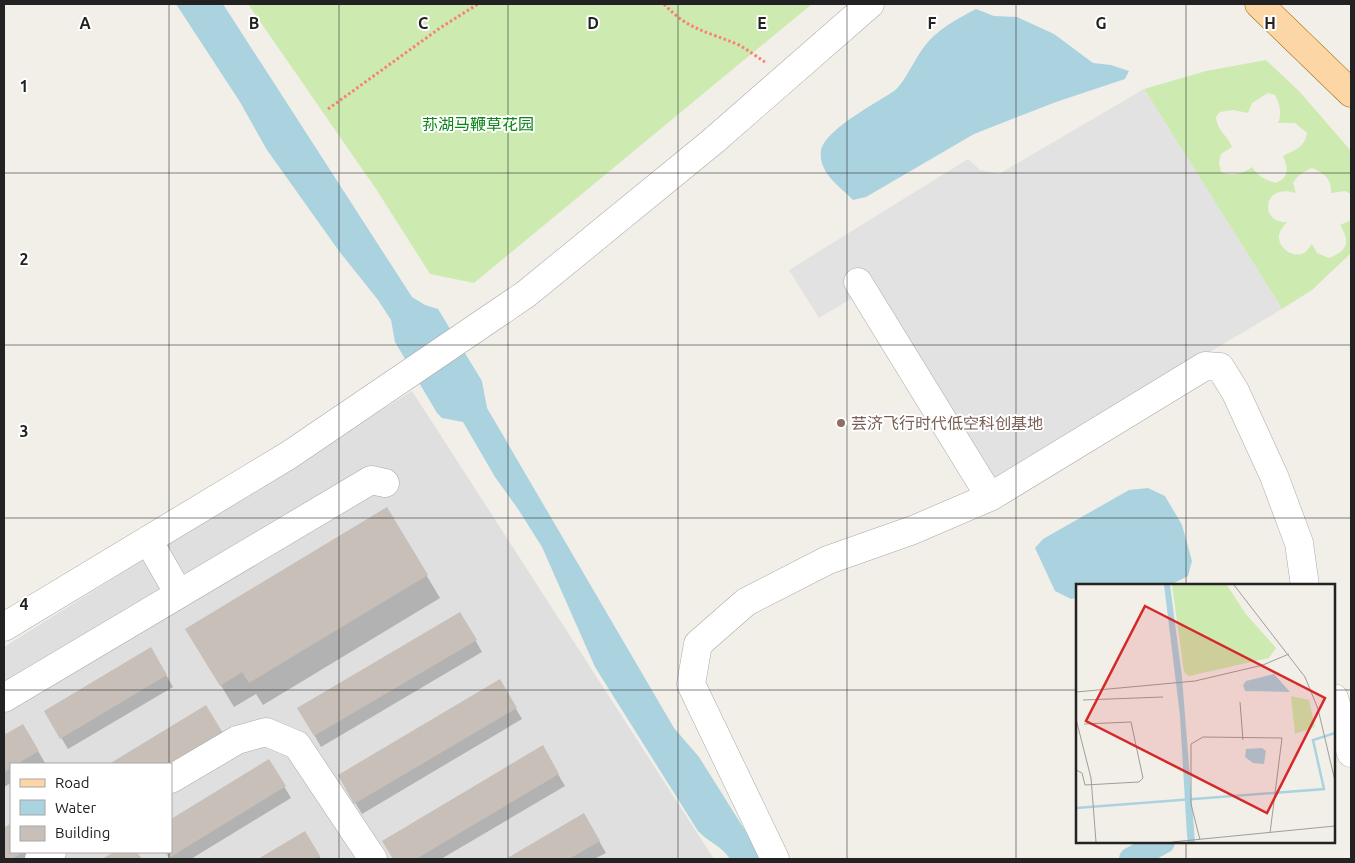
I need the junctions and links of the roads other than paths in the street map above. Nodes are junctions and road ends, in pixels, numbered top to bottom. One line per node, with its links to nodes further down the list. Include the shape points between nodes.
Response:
1 (870, 4): 7 (street, via 712,142 533,288 289,455)
2 (1259, 4): 3 (main road)
3 (1351, 94)
4 (858, 282): 6 (street)
5 (385, 483): 9 (street, via 371,480)
6 (990, 497): 8 (street, via 1206,366 1220,367 1235,391 1274,476 1299,544); 18 (street, via 913,530 828,560 746,602 698,644 691,684)
7 (148, 540): 9 (street); 10 (street)
8 (1305, 584)
9 (179, 594): 11 (street)
10 (4, 627)
11 (4, 698)
12 (1335, 702): 13 (street)
13 (1351, 753)
14 (172, 778): 17 (street, via 237,740 266,732 297,745)
15 (50, 853): 16 (street)
16 (39, 859)
17 (373, 859)
18 (775, 859)

